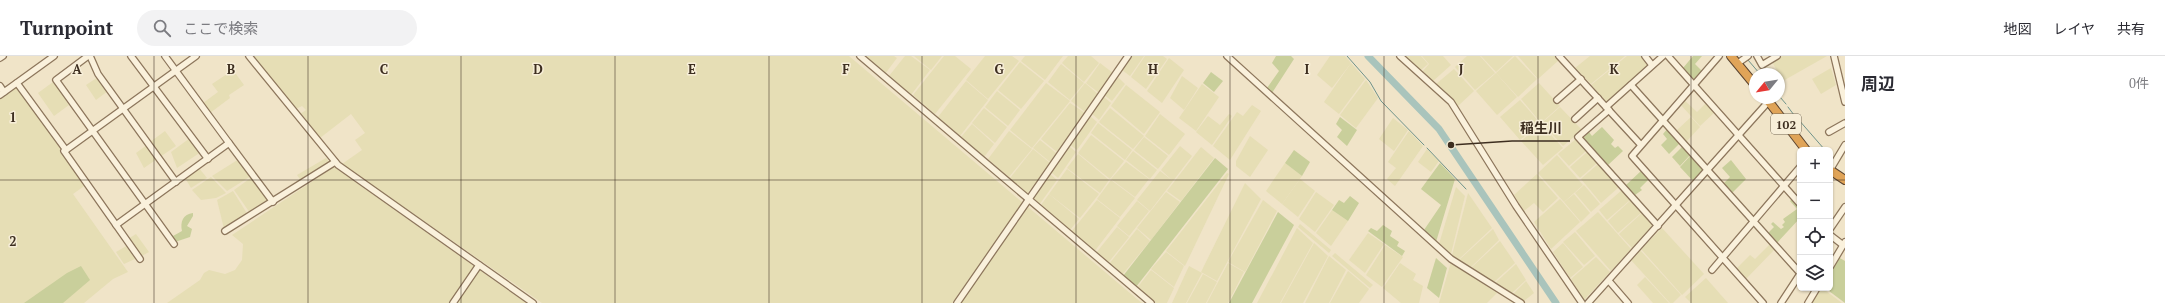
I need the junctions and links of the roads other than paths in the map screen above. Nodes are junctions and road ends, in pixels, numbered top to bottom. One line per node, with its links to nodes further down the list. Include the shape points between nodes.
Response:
1 (3, 56): 22 (street)
2 (54, 56): 28 (street)
3 (89, 56): 39 (street, via 98,74); 44 (street, via 56,80)
4 (131, 56): 32 (street)
5 (165, 56): 25 (street)
6 (196, 56): 25 (street)
7 (249, 56): 53 (street)
8 (860, 56): 61 (street)
9 (1128, 56): 61 (street)
10 (1227, 56): 88 (street, via 1451,259)
11 (1400, 56): 89 (street, via 1450,102)
12 (1559, 56): 27 (street)
13 (1645, 56): 24 (street)
14 (1663, 56): 24 (street)
15 (1668, 56): 29 (street)
16 (1719, 56): 29 (street)
17 (1731, 56): 23 (highway)
18 (1748, 56): 23 (street)
19 (1757, 56): 20 (street, via 1762,65)
20 (1777, 56)
21 (1834, 56): 36 (street)
22 (0, 58)
23 (1738, 63): 26 (highway)
24 (1652, 65): 30 (street)
25 (176, 71): 32 (street); 47 (street)
26 (1749, 77)
27 (1581, 79): 34 (street); 35 (street)
28 (17, 83): 33 (street); 51 (street)
29 (1694, 84): 42 (street); 46 (street)
30 (1631, 85): 40 (street); 42 (street)
31 (0, 86): 33 (street)
32 (154, 86): 39 (street); 52 (street)
33 (2, 93)
34 (1598, 98): 40 (street); 41 (street)
35 (1557, 100)
36 (1845, 102)
37 (1765, 104): 46 (street)
38 (1771, 104): 50 (highway, 102)
39 (123, 108): 44 (street); 59 (street)
40 (1607, 108): 48 (street); 70 (street, via 1578,137)
41 (1575, 119)
42 (1663, 120): 48 (street); 55 (street)
43 (1845, 122): 45 (street)
44 (93, 131): 51 (street); 64 (street)
45 (1828, 132)
46 (1739, 135): 55 (street); 60 (street)
47 (229, 143): 52 (street); 63 (street)
48 (1640, 144): 65 (street, via 1632,156)
49 (1845, 145): 54 (street)
50 (1804, 147)
51 (66, 150): 68 (street, via 64,151)
52 (208, 159): 59 (street)
53 (335, 162): 63 (street); 78 (street)
54 (1833, 165)
55 (1708, 170): 65 (street); 67 (street)
56 (1797, 171): 60 (street)
57 (1833, 172): 58 (highway)
58 (1845, 180)
59 (176, 182): 64 (street)
60 (1784, 186): 62 (street); 67 (street)
61 (1028, 199): 86 (street); 87 (street)
62 (1797, 201)
63 (273, 202): 71 (street)
64 (146, 204): 68 (street); 73 (street)
65 (1676, 206): 70 (street); 75 (street)
66 (1845, 207): 69 (street)
67 (1754, 222): 75 (street); 80 (street)
68 (116, 225): 76 (street)
69 (1833, 225)
70 (1658, 226): 82 (street)
71 (225, 231)
72 (1833, 237): 74 (street)
73 (174, 244)
74 (1844, 244): 77 (street)
75 (1722, 258): 79 (street); 92 (street)
76 (140, 259)
77 (1833, 262)
78 (480, 265): 84 (street); 85 (street)
79 (1712, 270)
80 (1797, 271)
81 (1797, 279): 93 (street)
82 (1609, 281): 90 (street); 91 (street)
83 (1815, 291): 94 (street)
84 (453, 303)
85 (533, 303)
86 (957, 303)
87 (1151, 303)
88 (1521, 303)
89 (1582, 303)
90 (1588, 303)
91 (1628, 303)
92 (1763, 303)
93 (1781, 303)
94 (1808, 303)

